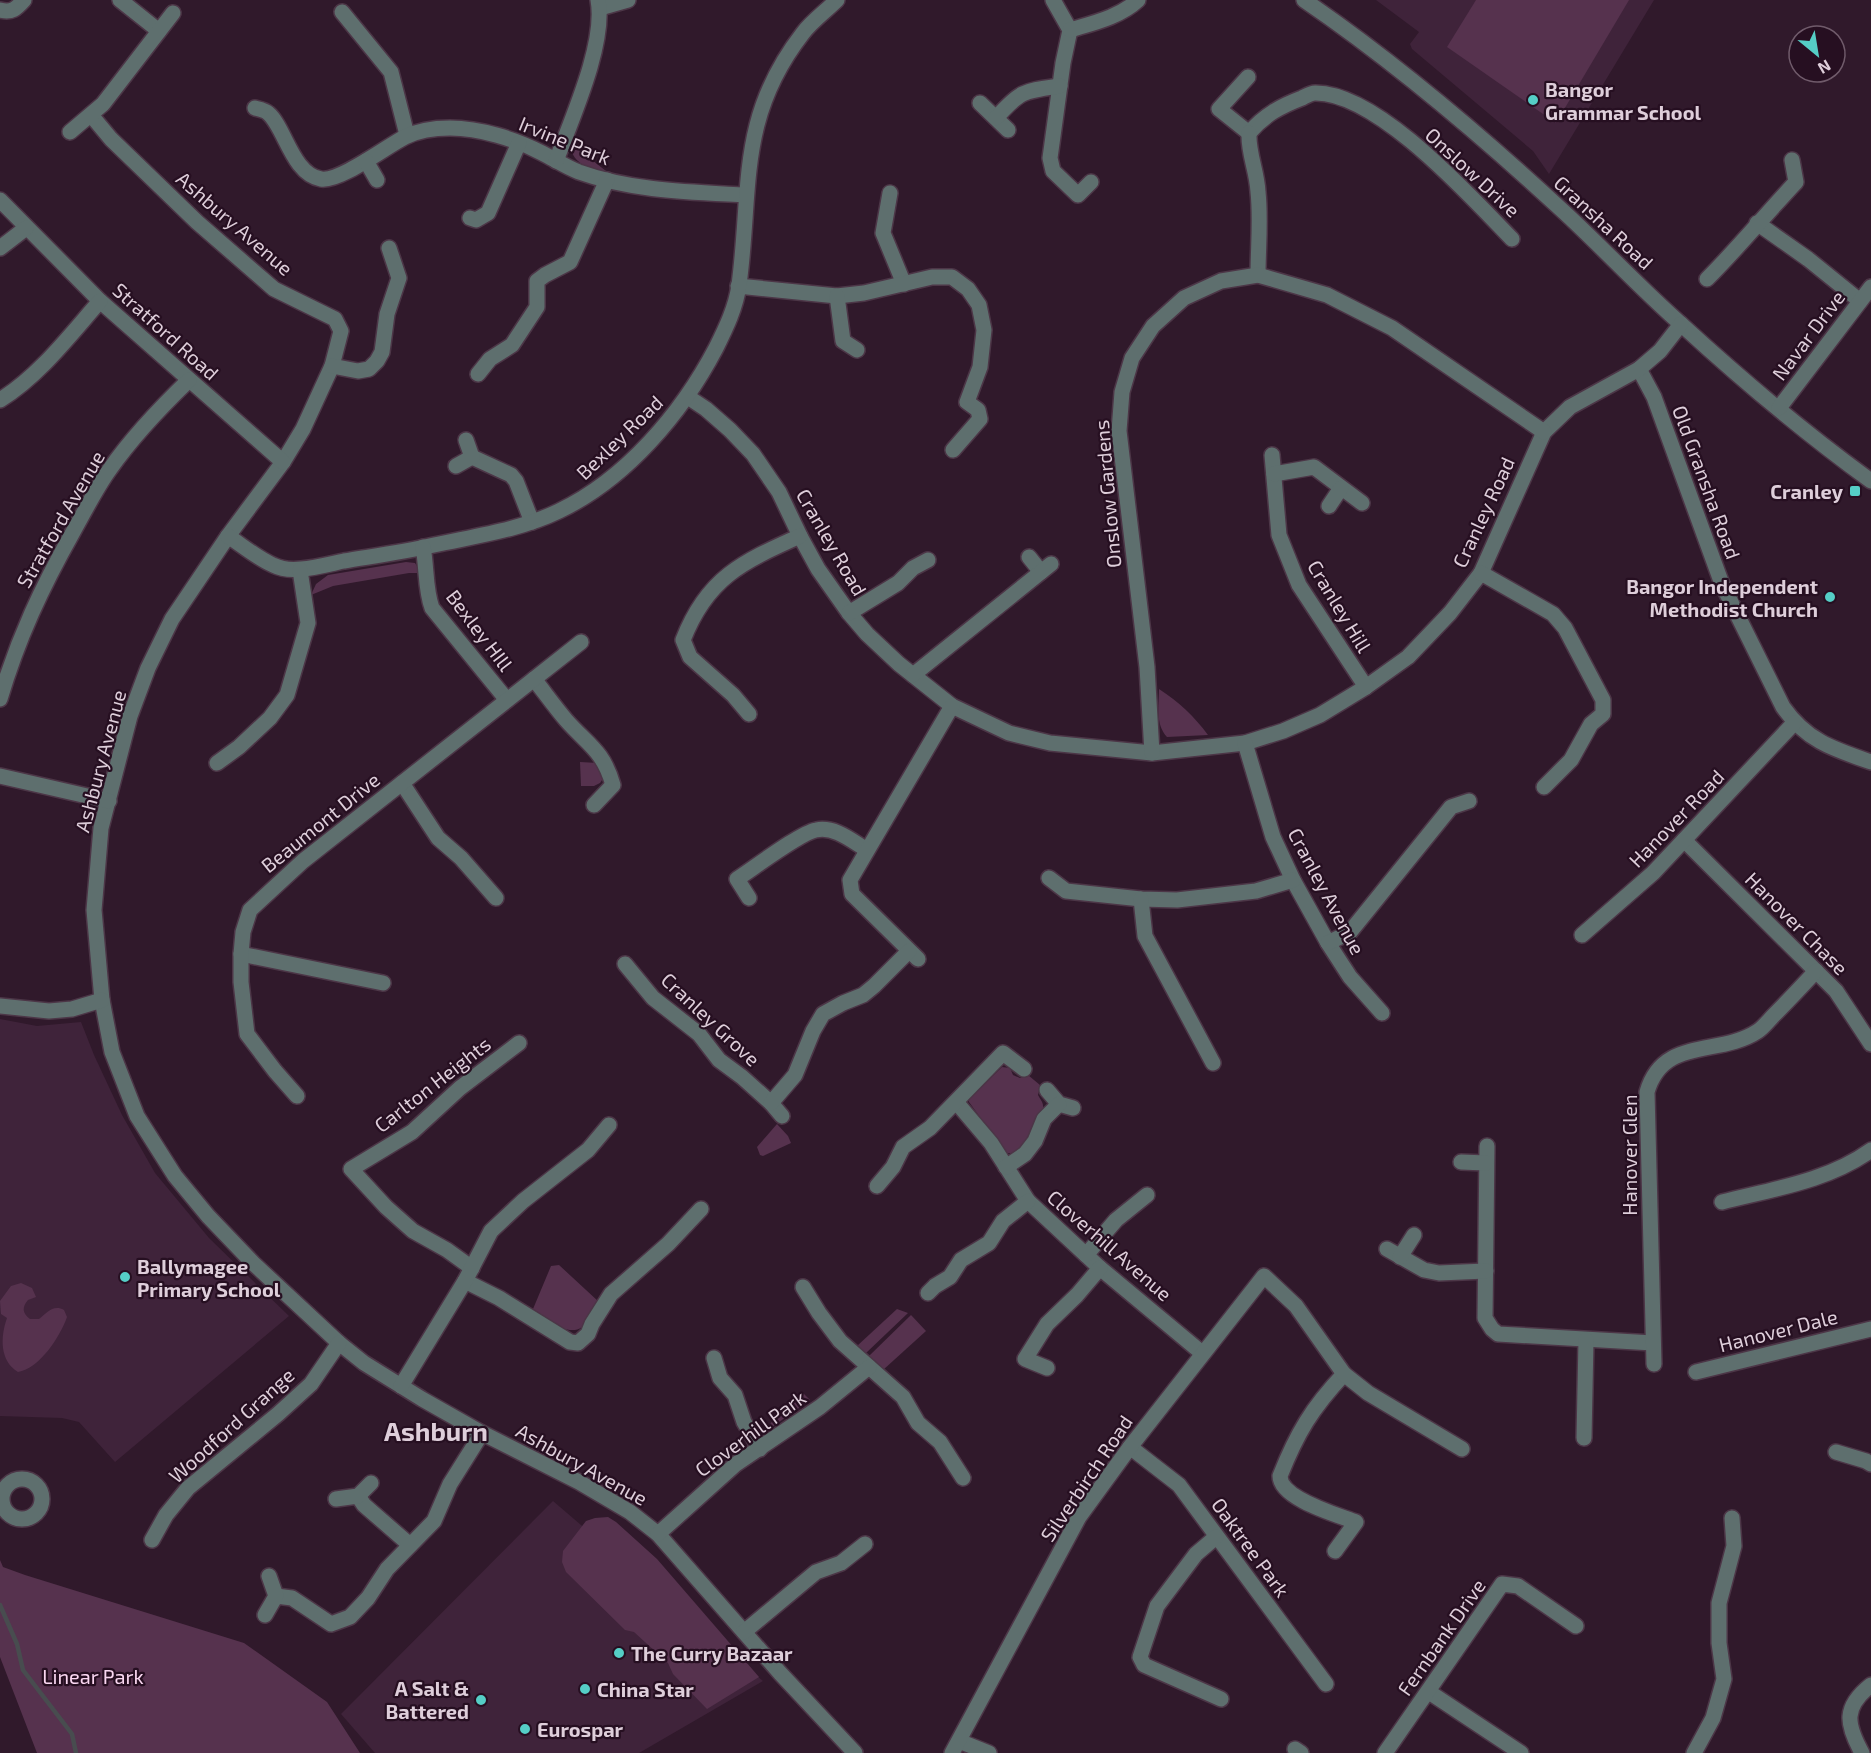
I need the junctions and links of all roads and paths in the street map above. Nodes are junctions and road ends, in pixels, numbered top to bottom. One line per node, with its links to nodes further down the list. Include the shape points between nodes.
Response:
1 (24, 0): 9 (street, via 9,12)
2 (120, 0): 13 (street)
3 (628, 0): 8 (street)
4 (837, 0): 32 (street, Bexley Road, via 804,32 773,79 756,125)
5 (1053, 0): 12 (street)
6 (1138, 0): 12 (street, via 1130,8)
7 (1304, 0): 48 (street, Gransha Road, via 1459,119)
8 (599, 4): 27 (street, via 594,52)
9 (0, 10)
10 (342, 12): 23 (street, via 391,72)
11 (172, 13): 13 (street)
12 (1070, 30): 15 (street)
13 (159, 31): 18 (street)
14 (1248, 77): 22 (street, via 1219,109)
15 (1060, 86): 19 (street, via 1026,91); 30 (street, via 1050,158 1053,171 1078,195)
16 (980, 103): 19 (street)
17 (255, 108): 25 (street, Irvine Park, via 268,112 293,156 311,176 332,178)
18 (91, 115): 21 (street); 50 (street, Ashbury Avenue, via 197,222 274,289 335,319 341,331)
19 (996, 118): 20 (street)
20 (1008, 130)
21 (70, 132)
22 (1249, 133): 37 (street, Onslow Drive, via 1261,119 1283,105 1314,93 1348,100 1437,162); 40 (street, via 1248,146 1259,194)
23 (407, 135): 24 (street, Irvine Park, via 451,128); 25 (street, Irvine Park)
24 (519, 143): 27 (street, Irvine Park); 34 (street, via 488,213 476,220)
25 (366, 160): 28 (street)
26 (1792, 160): 35 (street, via 1796,182)
27 (556, 161): 29 (street, Irvine Park)
28 (377, 180)
29 (607, 180): 32 (street, Irvine Park, via 644,188); 52 (street, via 570,262 537,282 537,307 512,345 490,359)
30 (1091, 182)
31 (890, 193): 42 (street, via 883,233)
32 (745, 195): 43 (street, Bexley Road)
33 (0, 200): 36 (street, Stratford Road)
34 (470, 218)
35 (1757, 223): 41 (street); 47 (street)
36 (26, 228): 38 (street); 46 (street, Stratford Road)
37 (1512, 238)
38 (0, 248)
39 (389, 248): 50 (street, via 399,278 378,361 369,369 358,371)
40 (1257, 275): 57 (street, Onslow Gardens, via 1327,296 1392,328); 88 (street, Onslow Gardens, via 1221,281 1185,298 1153,326 1132,358 1122,392 1119,431 1147,667)
41 (1707, 279)
42 (904, 284): 45 (street); 59 (street, via 952,277 968,289 979,305 984,330 980,367 967,402 978,410 980,419)
43 (738, 286): 45 (street); 54 (street, Bexley Road, via 725,329)
44 (1871, 287): 47 (street, Navar Drive)
45 (837, 296): 49 (street, via 843,341)
46 (100, 301): 53 (street, Stratford Road); 55 (street, via 42,366)
47 (1860, 301): 56 (street, Navar Drive)
48 (1681, 324): 51 (street, Cranley Road, via 1660,351); 56 (street, Gransha Road)
49 (856, 350)
50 (332, 366): 62 (street, Ashbury Avenue)
51 (1639, 369): 57 (street, Cranley Road, via 1570,407); 86 (street, Old Gransha Road, via 1654,397 1722,584)
52 (478, 374)
53 (189, 380): 62 (street, Stratford Road); 82 (street, Stratford Avenue, via 136,436 90,502 35,602)
54 (687, 397): 69 (street, Bexley Road, via 651,440 611,477 586,497); 71 (street, Cranley Road, via 706,409 753,454 779,492)
55 (0, 400)
56 (1779, 408): 65 (street, Gransha Road)
57 (1544, 432): 76 (street, Cranley Road)
58 (465, 440): 61 (street)
59 (953, 450)
60 (1272, 455): 64 (street, Cranley Hill)
61 (472, 457): 63 (street); 69 (street, via 511,475)
62 (283, 462): 70 (street, Ashbury Avenue)
63 (456, 466)
64 (1274, 474): 66 (street, via 1314,467); 81 (street, Cranley Hill, via 1279,535 1299,585)
65 (1871, 481)
66 (1341, 488): 67 (street); 68 (street)
67 (1362, 503)
68 (1329, 506)
69 (532, 522): 72 (street, Bexley Road)
70 (228, 536): 75 (street, Bexley Road, via 273,566); 94 (street, Ashbury Avenue, via 172,619 148,668 130,716)
71 (800, 536): 77 (street, Cranley Road); 85 (street, via 752,558 715,585 691,619 683,640 690,657)
72 (423, 547): 75 (street, Bexley Road); 83 (street, Bexley HIll, via 432,608)
73 (1029, 557): 79 (street, via 1046,568)
74 (928, 560): 77 (street)
75 (300, 570): 90 (street, via 308,623 287,695 270,718)
76 (1481, 573): 81 (street, Cranley Road, via 1408,657); 93 (street, via 1552,614 1565,628 1603,700 1603,714 1591,724 1571,760)
77 (849, 613): 79 (street, Cranley Road)
78 (581, 642): 80 (street, Beaumont Drive)
79 (913, 675): 84 (street, Cranley Road)
80 (534, 679): 83 (street, Beaumont Drive); 96 (street, via 597,751 609,772 613,784)
81 (1366, 687): 87 (street, Cranley Road, via 1320,714)
82 (0, 699)
83 (507, 700): 92 (street, Beaumont Drive)
84 (952, 705): 88 (street, Cranley Road, via 1009,733 1050,743); 98 (street)
85 (749, 714)
86 (1794, 723): 89 (street, Old Gransha Road, via 1826,746); 97 (street, Hanover Road)
87 (1245, 744): 88 (street, Cranley Road); 100 (street, Cranley Avenue, via 1273,837)
88 (1152, 753)
89 (1871, 762)
90 (217, 763)
91 (0, 776): 94 (street)
92 (402, 783): 101 (street, via 438,838); 106 (street, Beaumont Drive, via 303,861 250,910)
93 (1544, 787)
94 (109, 801): 110 (street, Ashbury Avenue, via 101,828 93,910)
95 (1469, 801): 105 (street, via 1451,807 1350,932)
96 (594, 805)
97 (1684, 840): 104 (street, Hanover Road, via 1653,873); 108 (street, Hanover Chase)
98 (867, 850): 102 (street, via 841,833 817,830 737,879); 119 (street, via 850,880 852,894 913,955 863,995 823,1014 795,1075)
99 (1049, 878): 103 (street, via 1066,891)
100 (1293, 880): 103 (street, via 1256,891 1177,900); 105 (street, Cranley Avenue)
101 (496, 898)
102 (749, 898)
103 (1142, 899): 115 (street, via 1145,936)
104 (1582, 935)
105 (1328, 943): 112 (street, Cranley Avenue, via 1350,977)
106 (241, 954): 109 (street); 118 (street, Beaumont Drive, via 247,1034)
107 (625, 964): 119 (street, Cranley Grove, via 653,998 699,1034 719,1060)
108 (1816, 971): 114 (street, Hanover Chase, via 1836,991); 143 (street, Hanover Glen, via 1758,1031 1678,1055 1661,1065 1652,1077 1647,1092)
109 (383, 983)
110 (102, 1000): 111 (street, via 48,1011); 142 (street, Ashbury Avenue, via 112,1052 137,1116 175,1176 253,1263)
111 (0, 1006)
112 (1382, 1013)
113 (519, 1043): 137 (street, Carlton Heights, via 460,1088 412,1132 351,1169 386,1208 413,1231 447,1250)
114 (1871, 1044)
115 (1213, 1063)
116 (1024, 1069): 120 (street, via 1004,1053)
117 (1047, 1090): 127 (street, via 1066,1106 1044,1119 1035,1142)
118 (297, 1096)
119 (771, 1103): 121 (street, Cranley Grove)
120 (957, 1103): 127 (street, Cloverhill Avenue); 128 (street, via 903,1147 893,1167)
121 (782, 1116)
122 (609, 1125): 137 (street, via 588,1150 491,1231)
123 (1486, 1146): 126 (street)
124 (1871, 1150): 131 (street, via 1857,1161 1820,1177)
125 (1461, 1162): 126 (street)
126 (1486, 1163): 136 (street)
127 (1006, 1167): 130 (street, Cloverhill Avenue)
128 (876, 1186)
129 (1147, 1195): 134 (street, via 1116,1220)
130 (1028, 1201): 134 (street, Cloverhill Avenue); 139 (street, via 1003,1221 989,1243 961,1260 950,1277)
131 (1722, 1202)
132 (701, 1209): 137 (street, Carlton Heights, via 611,1294 588,1334 578,1343 570,1342)
133 (1414, 1235): 136 (street, via 1393,1253 1424,1270)
134 (1086, 1255): 135 (street, Cloverhill Avenue)
135 (1100, 1268): 144 (street, Cloverhill Avenue); 148 (street, via 1047,1324 1025,1359)
136 (1486, 1271): 141 (street, via 1485,1318 1498,1334)
137 (468, 1274): 151 (street)
138 (803, 1287): 147 (street, via 840,1341)
139 (928, 1293)
140 (1871, 1329): 149 (street, Hanover Dale)
141 (1587, 1340): 143 (street); 153 (street)
142 (339, 1343): 151 (street, Ashbury Avenue); 166 (street, Woodford Grange, via 311,1383 188,1488)
143 (1653, 1343): 146 (street, Hanover Glen)
144 (1203, 1353): 150 (street, Silverbirch Road, via 1264,1276 1296,1306); 154 (street, Silverbirch Road)
145 (714, 1358): 155 (street, via 720,1378 735,1395 744,1422)
146 (1654, 1364)
147 (869, 1367): 155 (street, Cloverhill Park); 159 (street, via 903,1397 918,1423 940,1442)
148 (1047, 1368)
149 (1696, 1372)
150 (1344, 1374): 156 (street, via 1368,1393); 169 (street, via 1306,1419 1280,1476 1285,1489 1315,1508 1356,1522)
151 (401, 1386): 152 (street, Ashbury Avenue)
152 (482, 1432): 164 (street, Ashbury Avenue, via 596,1492); 168 (street, via 450,1484 434,1521)
153 (1584, 1438)
154 (1130, 1447): 165 (street, Oaktree Park, via 1179,1485); 179 (street, Silverbirch Road, via 1065,1540)
155 (760, 1449): 164 (street, Cloverhill Park, via 736,1464)
156 (1462, 1449)
157 (1836, 1452): 158 (street)
158 (1871, 1464)
159 (963, 1478)
160 (371, 1483): 161 (street)
161 (358, 1496): 162 (street); 168 (street)
162 (336, 1499)
163 (1732, 1518): 184 (street, via 1734,1546 1719,1603 1724,1679 1713,1718)
164 (658, 1534): 174 (street, Ashbury Avenue)
165 (1216, 1537): 175 (street, Oaktree Park); 178 (street, via 1196,1554 1157,1606 1140,1658 1144,1665)
166 (152, 1540)
167 (865, 1544): 174 (street, via 841,1563 816,1572)
168 (410, 1545): 171 (street, via 387,1569 368,1598 340,1622 331,1624 291,1598)
169 (1335, 1551)
170 (269, 1576): 171 (street)
171 (276, 1596): 172 (street)
172 (265, 1615)
173 (1576, 1626): 177 (street, Fernbank Drive, via 1518,1586 1502,1584)
174 (744, 1632): 180 (street, Ashbury Avenue)
175 (1326, 1684)
176 (1871, 1685): 185 (street, via 1851,1709 1850,1728)
177 (1429, 1692): 182 (street, Fernbank Drive); 183 (street)
178 (1221, 1699)
179 (955, 1747): 181 (street)
180 (855, 1753)
181 (989, 1753)
182 (1385, 1753)
183 (1521, 1753)
184 (1694, 1753)
185 (1863, 1753)

